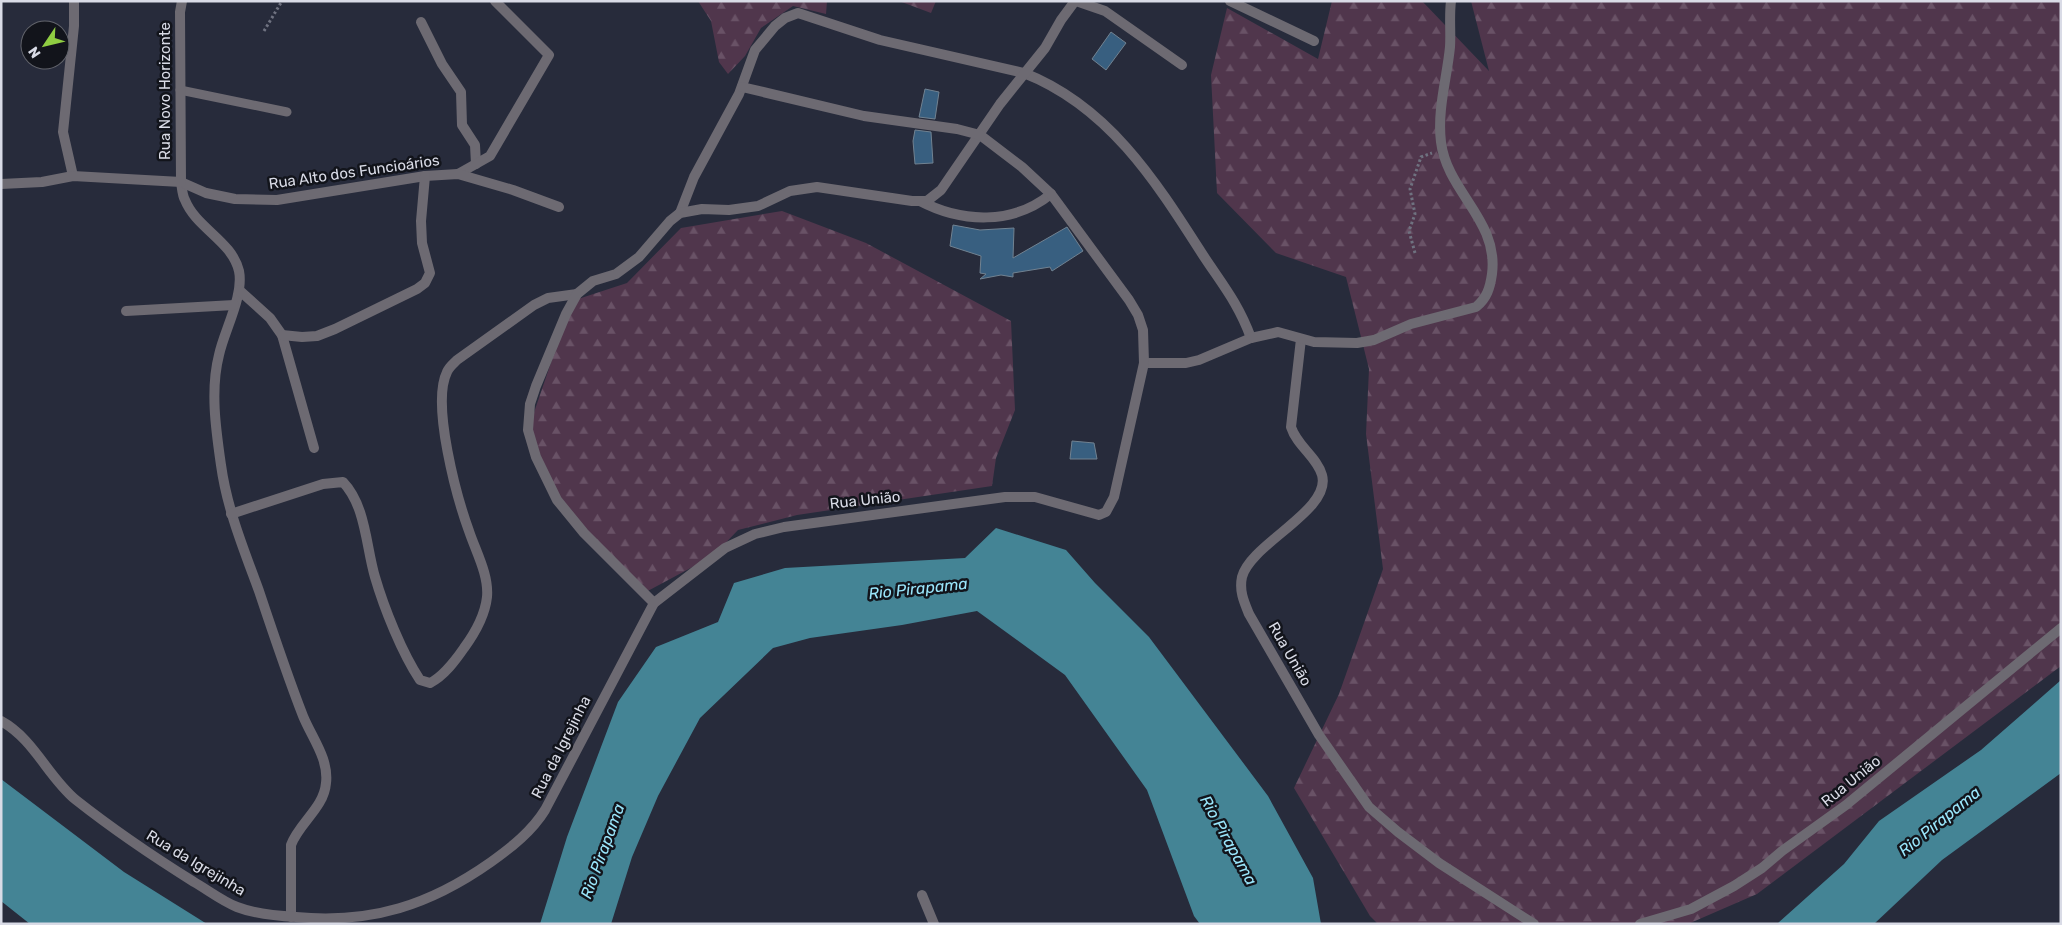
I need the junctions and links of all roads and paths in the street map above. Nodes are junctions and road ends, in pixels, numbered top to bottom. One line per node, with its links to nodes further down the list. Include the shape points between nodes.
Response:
1 (74, 1): 20 (street, via 64,132)
2 (182, 1): 14 (street, Rua Novo Horizonte)
3 (282, 1): 9 (path)
4 (495, 1): 18 (street, via 549,55 490,156)
5 (1076, 1): 11 (street, via 1105,11); 12 (street)
6 (1230, 1): 10 (street)
7 (1451, 1): 17 (street, via 1450,48 1442,104)
8 (421, 22): 18 (street, via 442,64 461,92 462,125 475,146)
9 (264, 31)
10 (1314, 41)
11 (1182, 65)
12 (1024, 73): 13 (street, via 880,40 798,13 785,18 765,37 748,65); 16 (street); 34 (street, via 1043,80 1077,102 1108,127 1138,160 1234,299)
13 (742, 87): 16 (street, via 864,116); 27 (street, via 694,177)
14 (180, 90): 15 (lane); 22 (street, Rua Novo Horizonte)
15 (287, 112)
16 (980, 134): 24 (street); 25 (street, via 942,190 933,198)
17 (1442, 148): 28 (path, via 1421,157 1410,189 1415,214 1409,231); 35 (street, via 1452,177 1478,216 1492,247 1491,280 1483,301 1476,307 1411,324 1374,340 1343,344)
18 (476, 164): 19 (street)
19 (458, 174): 21 (street, Rua Alto dos Funcioários); 26 (street, Rua Alto dos Funcioários)
20 (73, 176): 22 (street); 23 (street, via 42,182)
21 (425, 176): 22 (street, Rua Alto dos Funcioários, via 277,200 235,199 206,193); 33 (street, via 420,221 430,275 424,284 317,336 302,338)
22 (181, 182): 29 (street, Rua Novo Horizonte, via 190,208 236,261)
23 (1, 184)
24 (1051, 194): 25 (street, via 1037,206 1021,213 997,216 950,215); 36 (street, via 1138,315)
25 (920, 202): 27 (street, via 810,187 790,191 758,206)
26 (559, 207)
27 (680, 213): 30 (street, via 639,258)
28 (1415, 253)
29 (239, 290): 31 (street); 33 (street, via 270,318)
30 (577, 294): 38 (street, via 548,298 534,305 457,360 447,372 443,411 448,450 465,520 486,578 487,597 473,636 437,679 430,682 420,680 399,639 379,592 355,500 343,482 322,484); 39 (street, via 530,404 531,442 557,500 570,518)
31 (234, 305): 32 (street); 38 (street, via 218,356 215,396 220,458)
32 (126, 311)
33 (282, 334): 37 (street)
34 (1251, 338): 35 (street, via 1278,332); 36 (street, via 1193,361)
35 (1301, 340): 45 (street, Rua União, via 1291,427 1318,466 1323,485 1306,510 1245,569 1242,597 1320,735 1369,807 1439,862)
36 (1144, 363): 39 (street, Rua União, via 1114,497 1106,512 1099,514 1018,496 784,527 755,534 725,548)
37 (314, 448)
38 (231, 514): 43 (street, via 304,718 325,766 326,785 322,797 291,845)
39 (654, 603): 43 (street, Rua da Igrejinha, via 546,810 526,834 468,878 422,901 360,917)
40 (2061, 628): 46 (street, Rua União, via 1846,805 1756,872 1691,909)
41 (1, 721): 43 (street, Rua da Igrejinha, via 24,740 70,794 139,846 237,907)
42 (922, 895): 44 (street)
43 (291, 917)
44 (934, 924)
45 (1534, 924)
46 (1640, 924)

